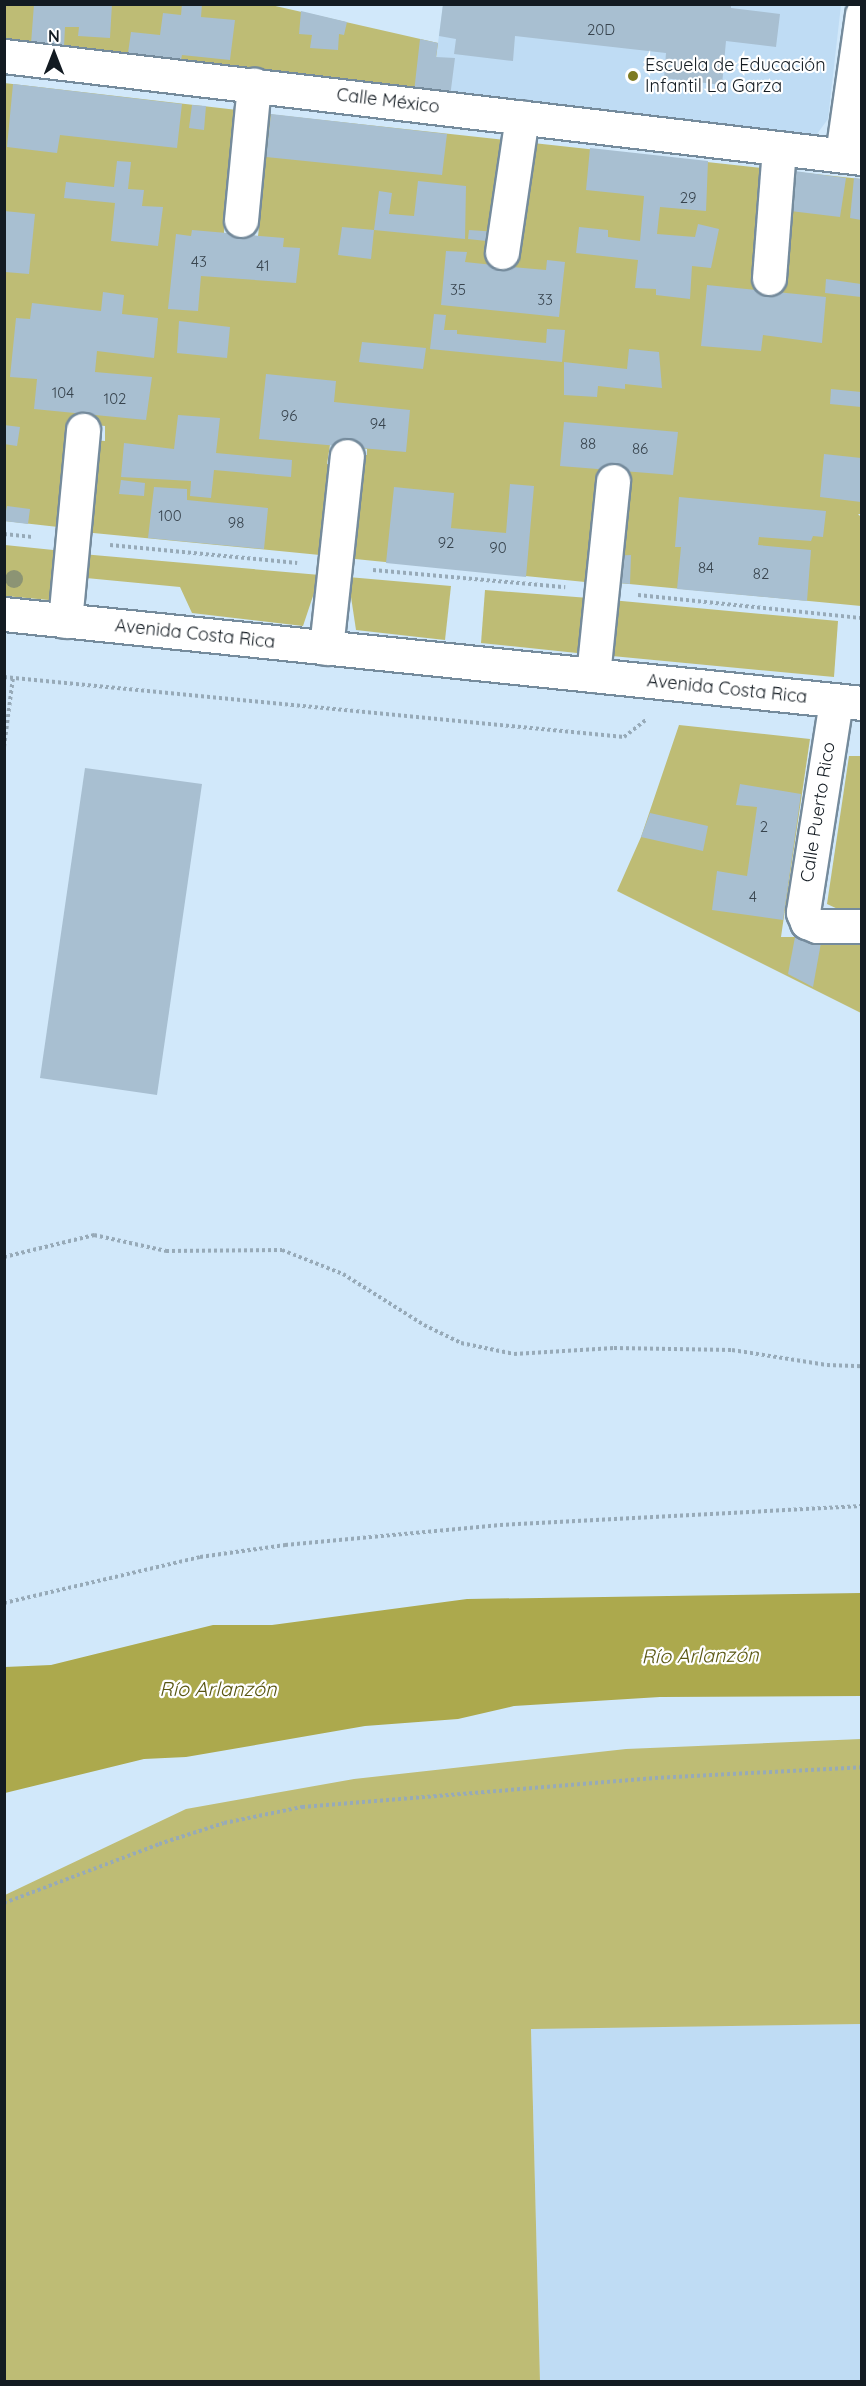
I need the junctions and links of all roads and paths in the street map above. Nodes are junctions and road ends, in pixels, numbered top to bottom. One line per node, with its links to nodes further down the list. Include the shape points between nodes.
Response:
1 (861, 14): 6 (street)
2 (4, 56): 3 (street, Calle México)
3 (254, 86): 4 (street, Calle México); 7 (street)
4 (522, 117): 5 (street, Calle México); 8 (street)
5 (779, 148): 6 (street, Calle México); 9 (street)
6 (852, 156)
7 (241, 220)
8 (502, 252)
9 (769, 278)
10 (83, 430): 14 (street)
11 (348, 456): 15 (street)
12 (613, 482): 16 (street)
13 (4, 534): 14 (path)
14 (72, 542): 15 (path); 19 (street)
15 (335, 566): 16 (path); 20 (street)
16 (600, 591): 18 (path); 21 (street)
17 (4, 614): 19 (street, Avenida Costa Rica)
18 (861, 618)
19 (65, 621): 20 (street, Avenida Costa Rica)
20 (326, 648): 21 (street, Avenida Costa Rica)
21 (593, 675): 24 (street, Avenida Costa Rica)
22 (4, 677): 23 (path)
23 (13, 678): 25 (path, via 624,737); 26 (path)
24 (849, 702): 27 (street, Calle Puerto Rico, via 803,912 807,922 817,926)
25 (651, 716)
26 (4, 747)
27 (861, 926)
28 (4, 1257): 29 (path, via 94,1235 166,1251 282,1250 343,1274 461,1344 514,1354 614,1348 732,1350 826,1365)
29 (861, 1366)
30 (861, 1506): 31 (path, via 500,1525 285,1545 200,1557)
31 (4, 1603)
32 (861, 1767): 33 (path, via 655,1778 302,1807 224,1823)
33 (4, 1903)

